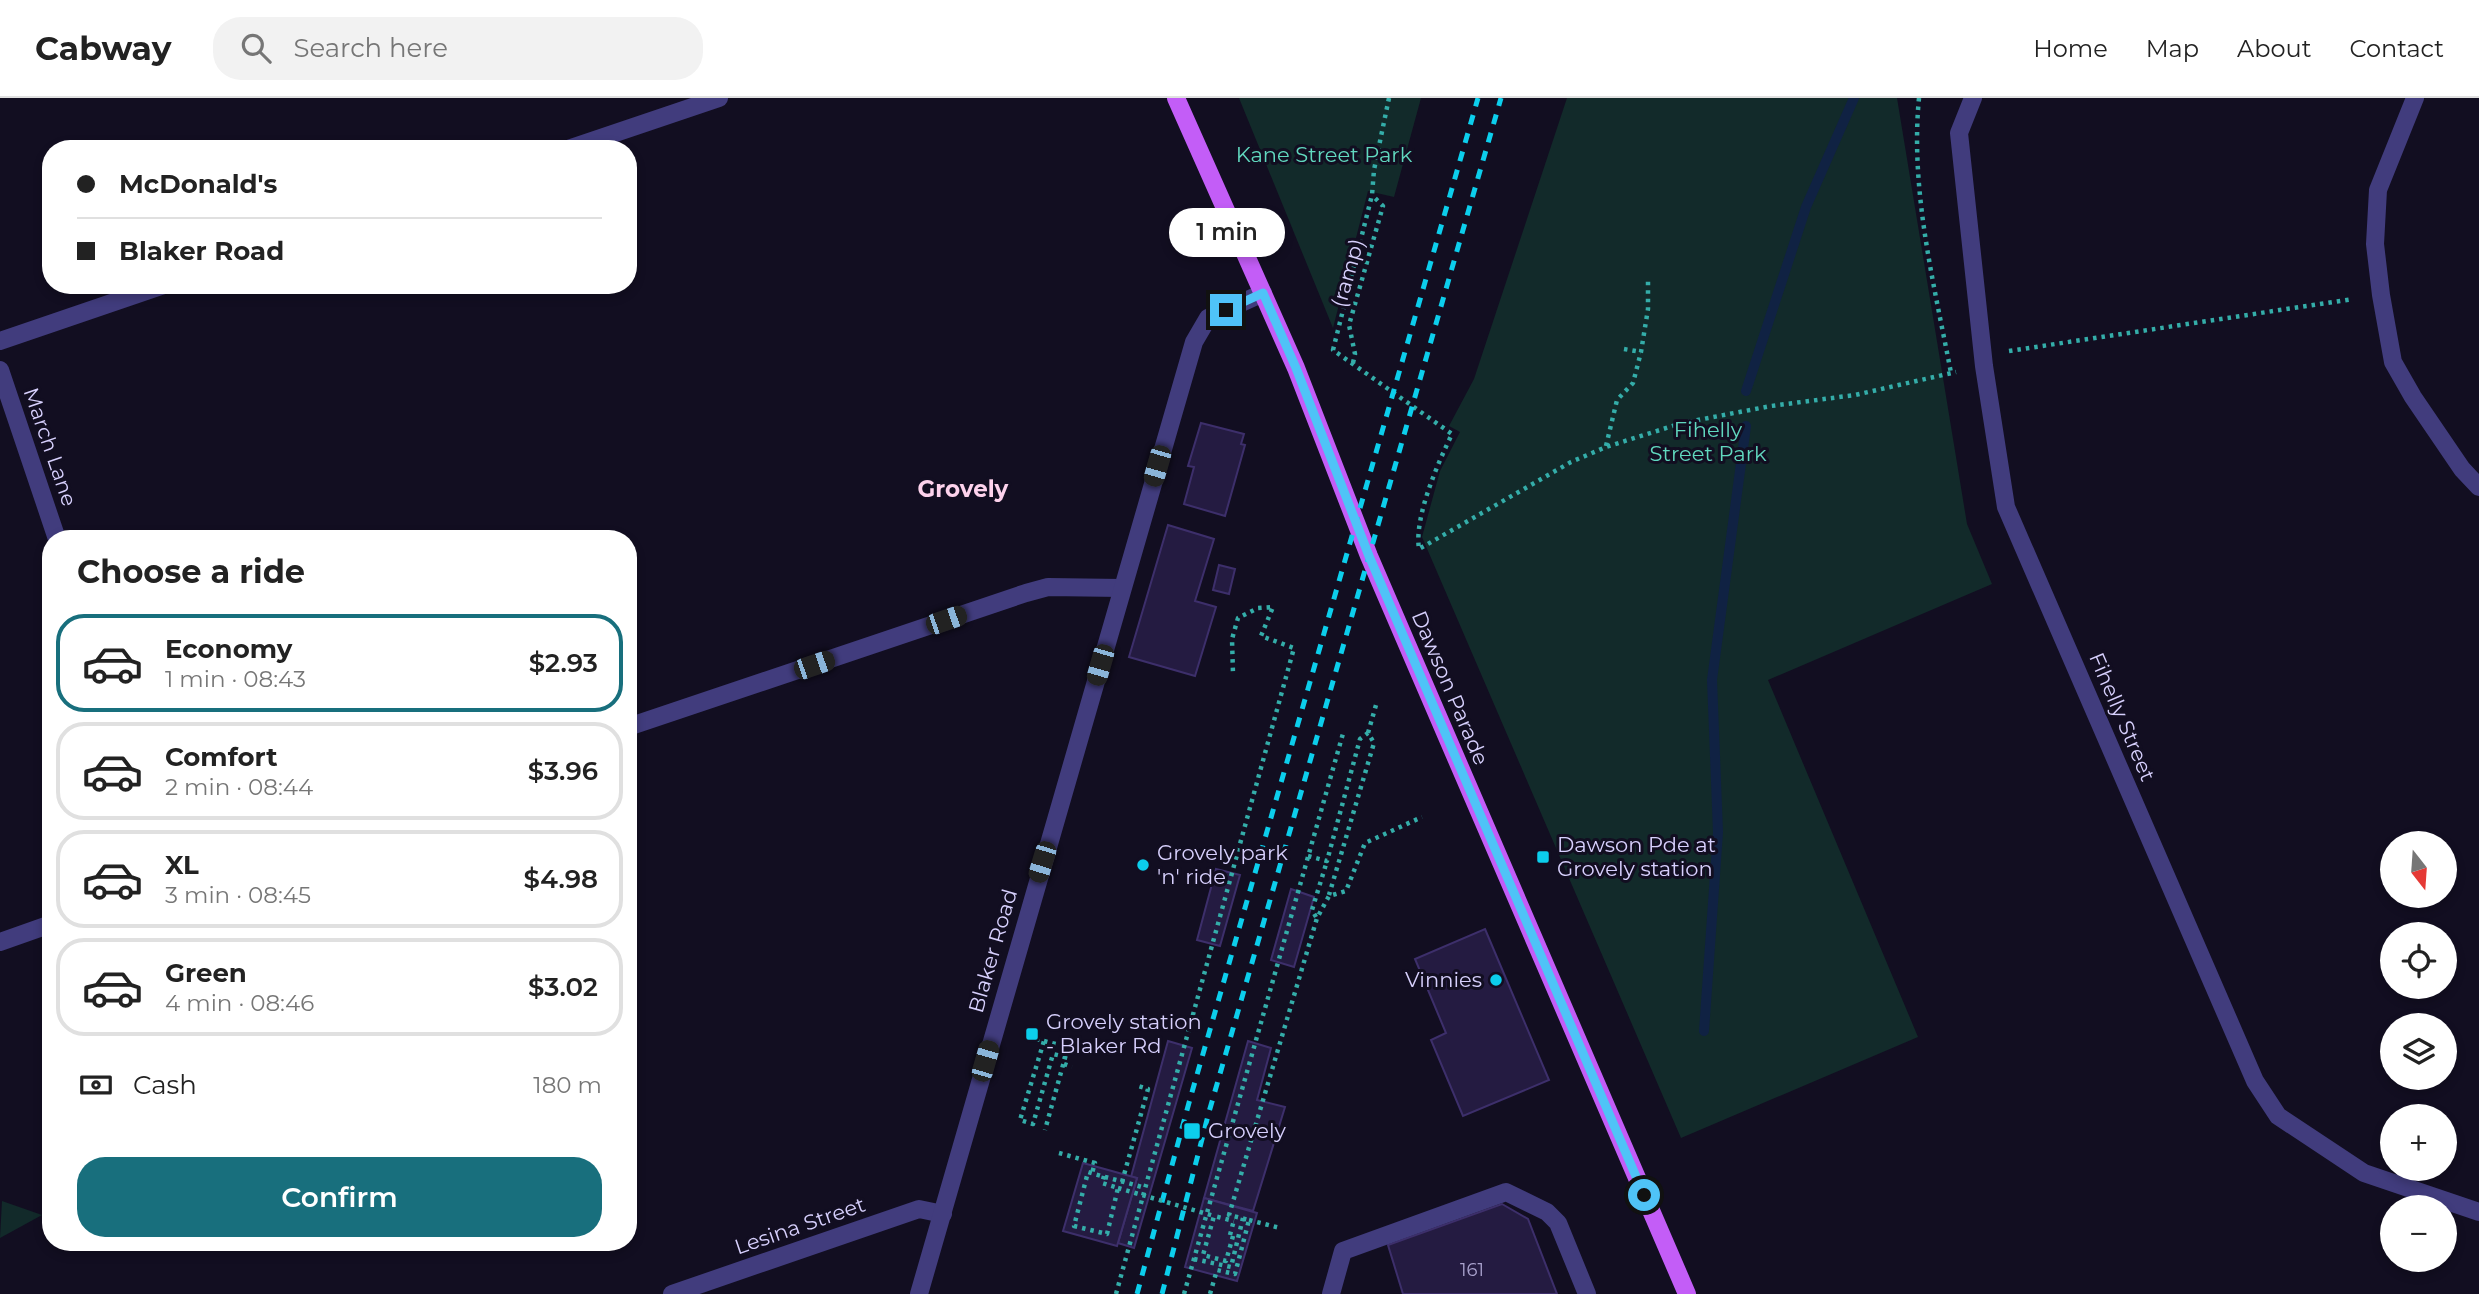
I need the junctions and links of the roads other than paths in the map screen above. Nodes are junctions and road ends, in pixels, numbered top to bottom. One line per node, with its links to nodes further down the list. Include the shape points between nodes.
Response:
1 (719, 98): 5 (street)
2 (1176, 98): 6 (main road, Dawson Parade)
3 (1973, 98): 16 (street, Fihelly Street, via 1959,133 1983,366 2006,507 2255,1081 2278,1115 2364,1173)
4 (2415, 98): 10 (street, via 2378,190 2375,244 2381,295 2393,362 2462,469)
5 (595, 140)
6 (1263, 293): 12 (street, Blaker Road, via 1208,318 1194,342); 22 (main road, Dawson Parade, via 1369,556)
7 (138, 294): 8 (street)
8 (0, 341)
9 (0, 370): 11 (street, March Lane)
10 (2479, 487)
11 (54, 530)
12 (1122, 588): 13 (street, via 1048,587 1026,593); 17 (street, Blaker Road)
13 (637, 724)
14 (42, 927): 15 (street)
15 (0, 942)
16 (2479, 1212)
17 (943, 1214): 18 (street, Lesina Street, via 919,1209); 19 (street, Blaker Road)
18 (672, 1294)
19 (919, 1294)
20 (1331, 1294): 21 (street, via 1343,1251 1506,1192 1547,1212 1558,1223)
21 (1587, 1294)
22 (1687, 1294)

